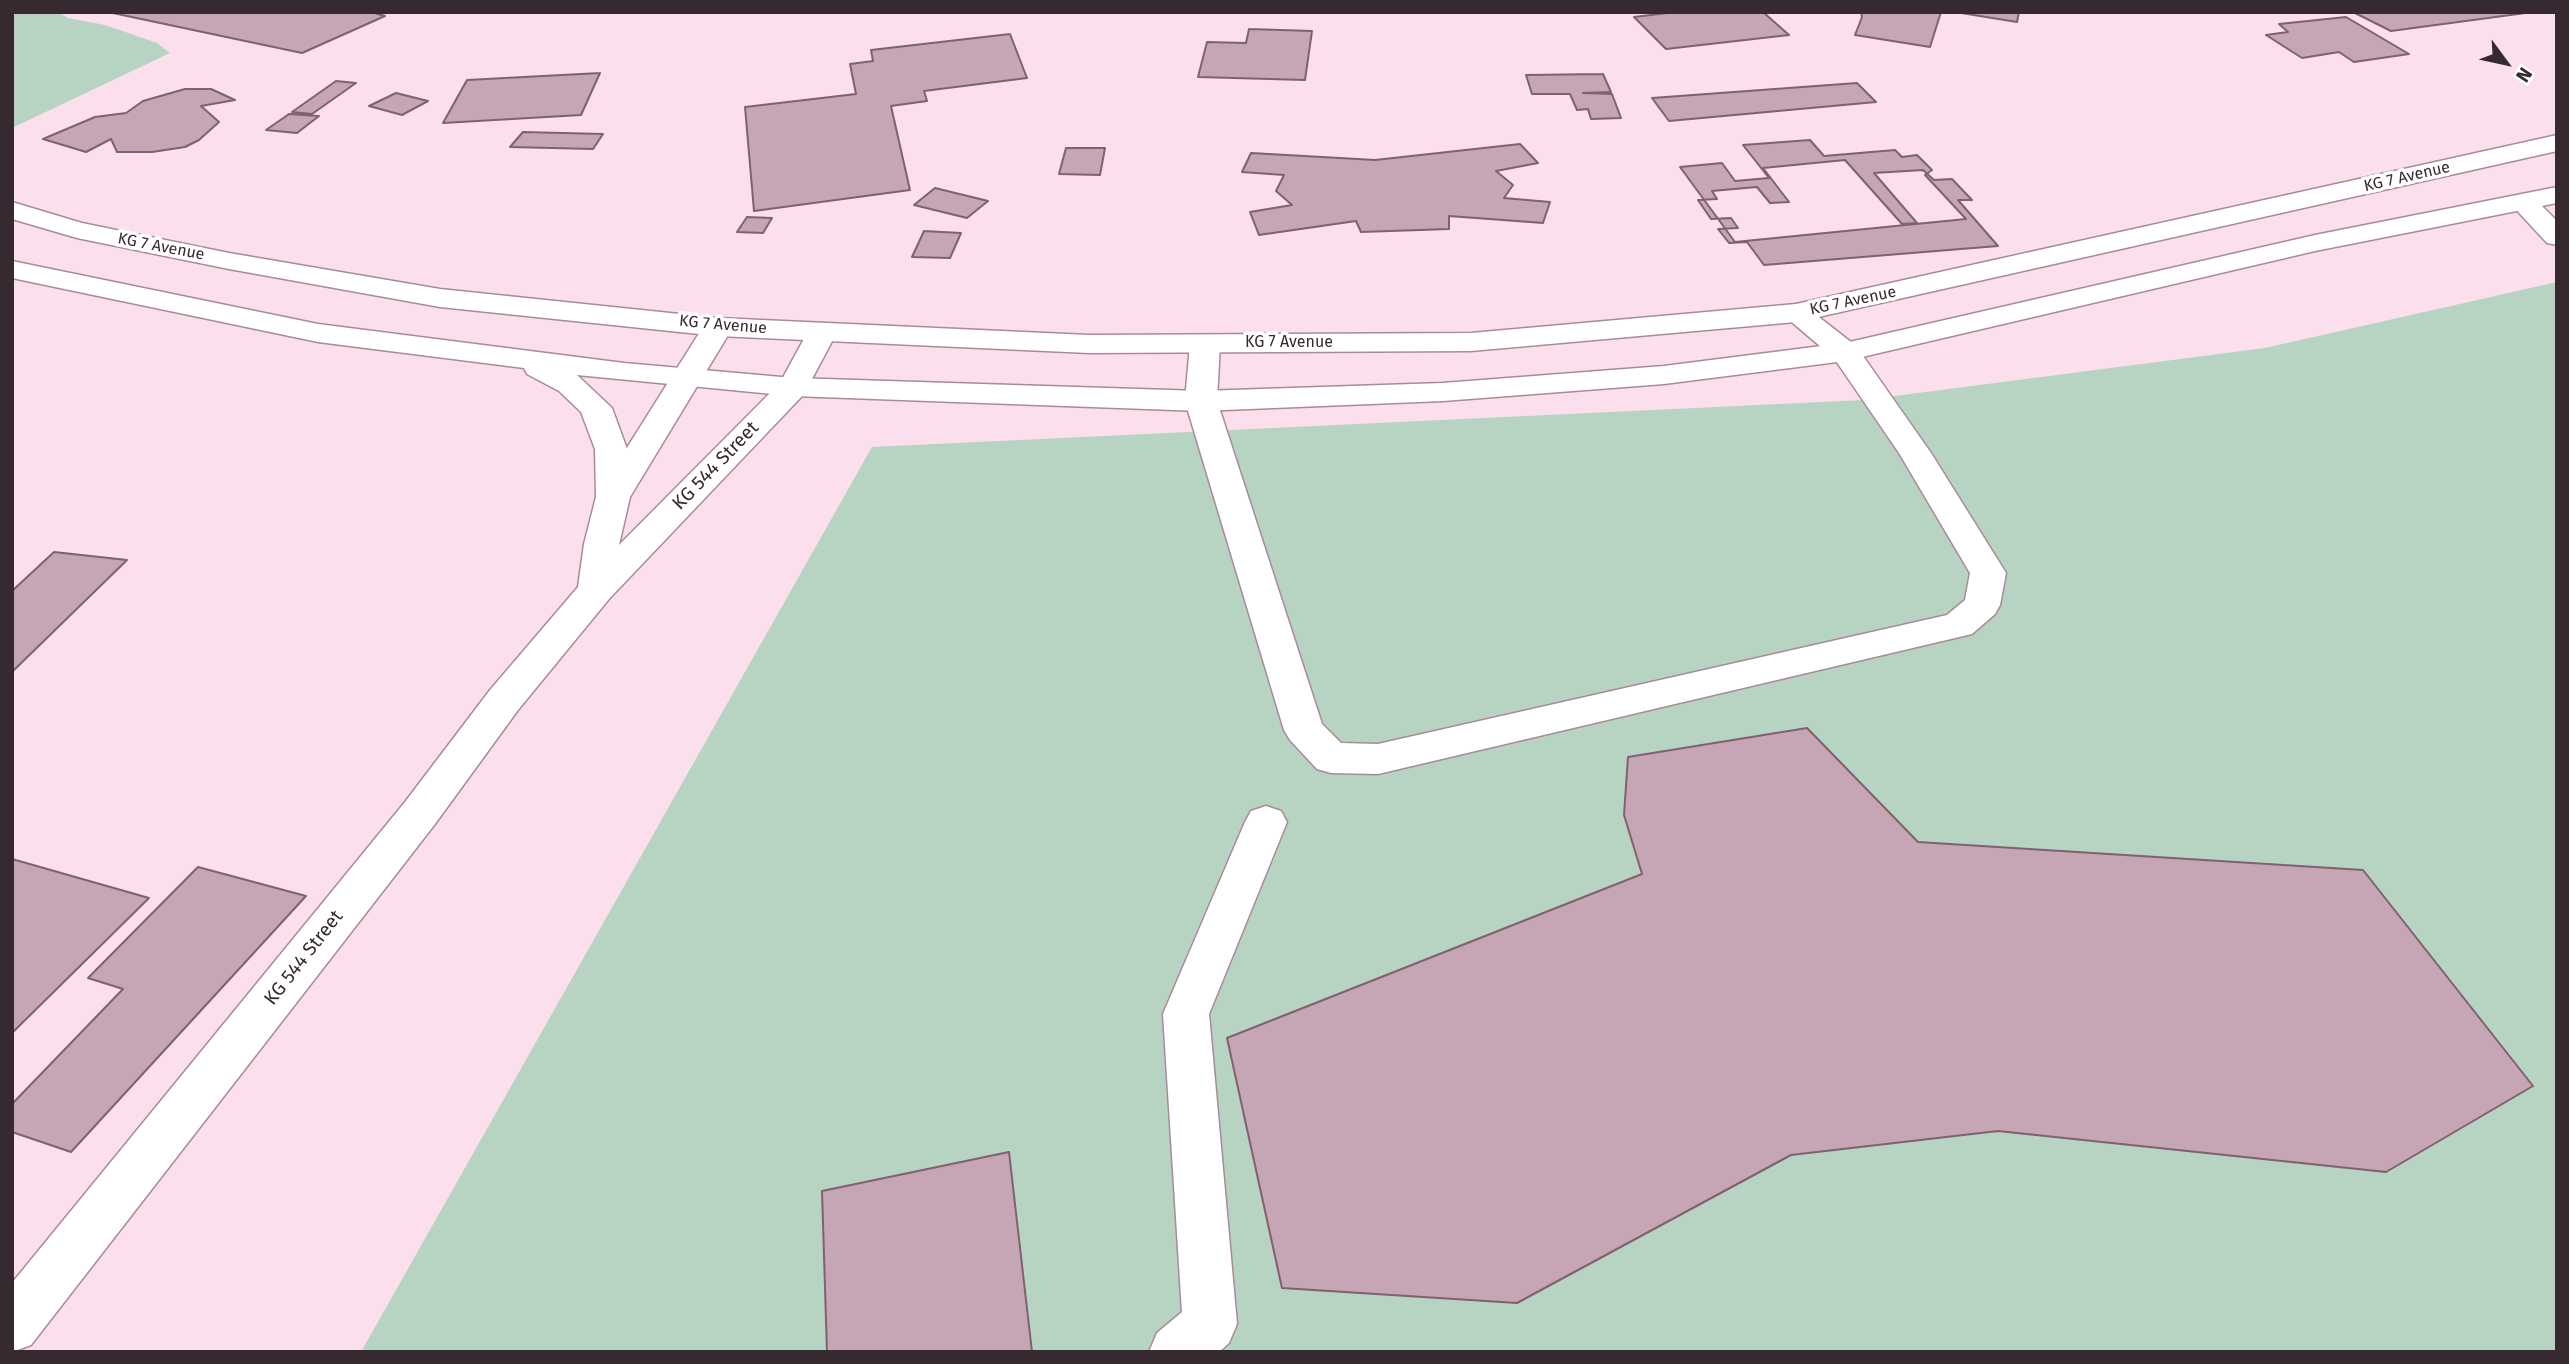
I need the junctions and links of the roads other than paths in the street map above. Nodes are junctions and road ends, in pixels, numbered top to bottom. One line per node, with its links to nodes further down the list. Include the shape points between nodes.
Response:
1 (2557, 143): 7 (main road, KG 7 Avenue)
2 (2557, 195): 3 (main road)
3 (2523, 203): 5 (main road); 11 (main road, via 2315,243)
4 (12, 210): 8 (main road, KG 7 Avenue, via 77,230 440,298)
5 (2557, 237)
6 (12, 269): 12 (main road, via 318,333)
7 (1796, 313): 10 (main road, KG 7 Avenue, via 1471,342); 11 (main road)
8 (718, 327): 9 (main road, KG 7 Avenue); 13 (main road)
9 (822, 332): 10 (main road, KG 7 Avenue, via 1075,344); 14 (main road, KG 544 Street)
10 (1205, 344): 15 (main road)
11 (1845, 352): 15 (main road, via 1664,375 1443,392); 15 (main road, via 1915,453 1988,573 1982,605 1959,625 1378,760 1331,758 1304,730)
12 (527, 361): 13 (main road); 16 (main road, via 570,384 596,408 611,449)
13 (687, 379): 14 (main road); 16 (main road)
14 (793, 387): 15 (main road); 17 (main road, KG 544 Street)
15 (1201, 401)
16 (613, 497): 17 (main road)
17 (596, 590): 19 (main road, KG 544 Street, via 504,700 420,813)
18 (1266, 822): 20 (main road, via 1186,1014 1210,1324)
19 (12, 1326)
20 (1176, 1352)

